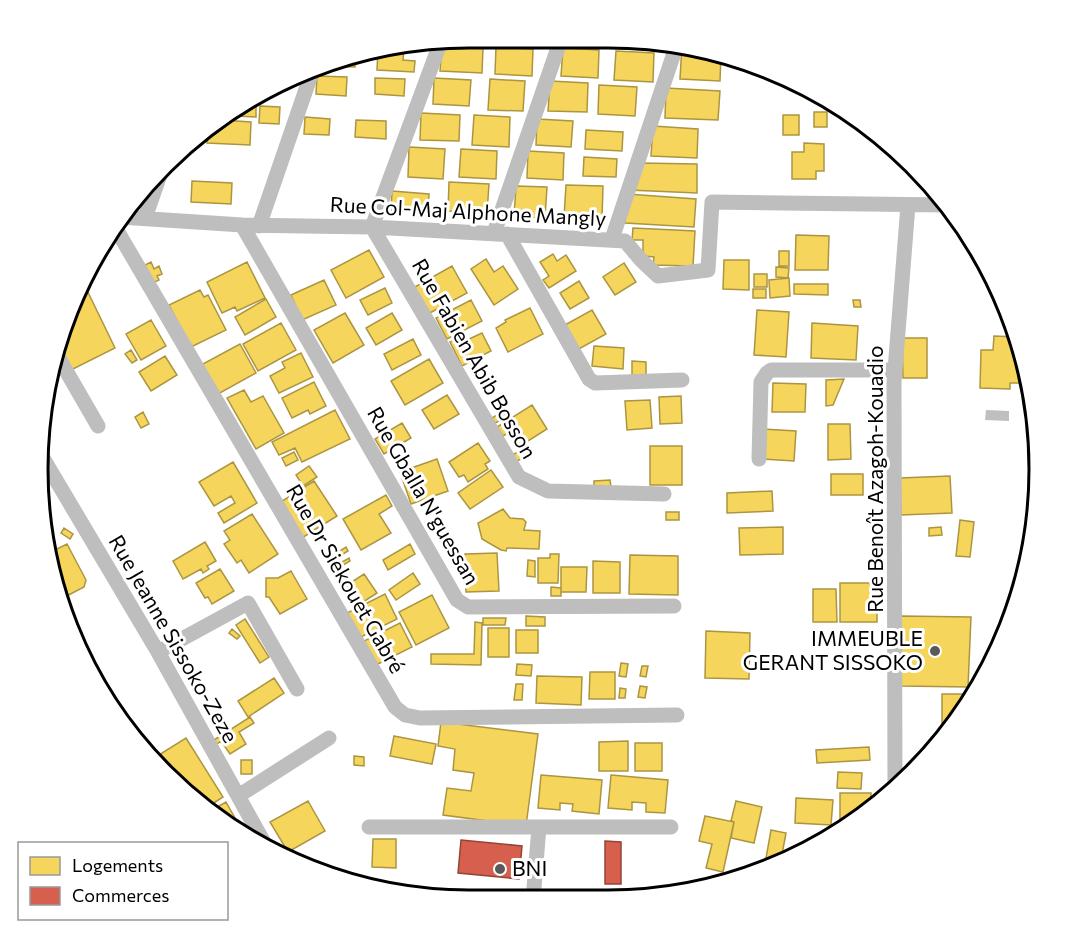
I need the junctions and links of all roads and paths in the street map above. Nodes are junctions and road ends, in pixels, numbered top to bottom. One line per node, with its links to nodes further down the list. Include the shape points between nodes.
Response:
1 (558, 48): 13 (street)
2 (438, 49): 12 (street)
3 (675, 54): 15 (street)
4 (309, 79): 11 (street)
5 (156, 187): 9 (street)
6 (908, 205): 7 (street, Rue Col-Maj Alphone Mangly); 15 (street, Rue Col-Maj Alphone Mangly, via 711,202 708,270 658,276 625,240); 17 (street, Rue Benoît Azagoh-Kouadio)
7 (936, 205)
8 (132, 217): 9 (street, Rue Col-Maj Alphone Mangly)
9 (145, 218): 10 (street, Rue Col-Maj Alphone Mangly)
10 (242, 225): 11 (street, Rue Col-Maj Alphone Mangly); 23 (street, Rue Gballa N'guessan, via 458,600 468,607)
11 (259, 226): 12 (street, Rue Col-Maj Alphone Mangly)
12 (372, 227): 13 (street, Rue Col-Maj Alphone Mangly); 22 (street, Rue Fabien Abib Bosson, via 519,477 548,491)
13 (500, 234): 15 (street, Rue Col-Maj Alphone Mangly); 18 (street, via 589,379 595,383)
14 (119, 235): 26 (street, Rue Dr Siekouet Gabré, via 395,707 405,715 420,718)
15 (612, 239)
16 (61, 363): 19 (street)
17 (895, 370): 20 (street, via 771,370 761,382); 28 (street, Rue Benoît Azagoh-Kouadio)
18 (682, 380)
19 (99, 426)
20 (759, 459)
21 (48, 467): 24 (street, Rue Jeanne Sissoko-Zeze)
22 (664, 494)
23 (674, 606)
24 (158, 652): 25 (street, via 248,603); 29 (street, Rue Jeanne Sissoko-Zeze)
25 (297, 689)
26 (676, 715)
27 (329, 738): 29 (street)
28 (895, 777)
29 (238, 795): 33 (street, Rue Jeanne Sissoko-Zeze)
30 (369, 827): 31 (street)
31 (539, 827): 32 (street); 34 (street)
32 (671, 827)
33 (260, 835)
34 (534, 890)

